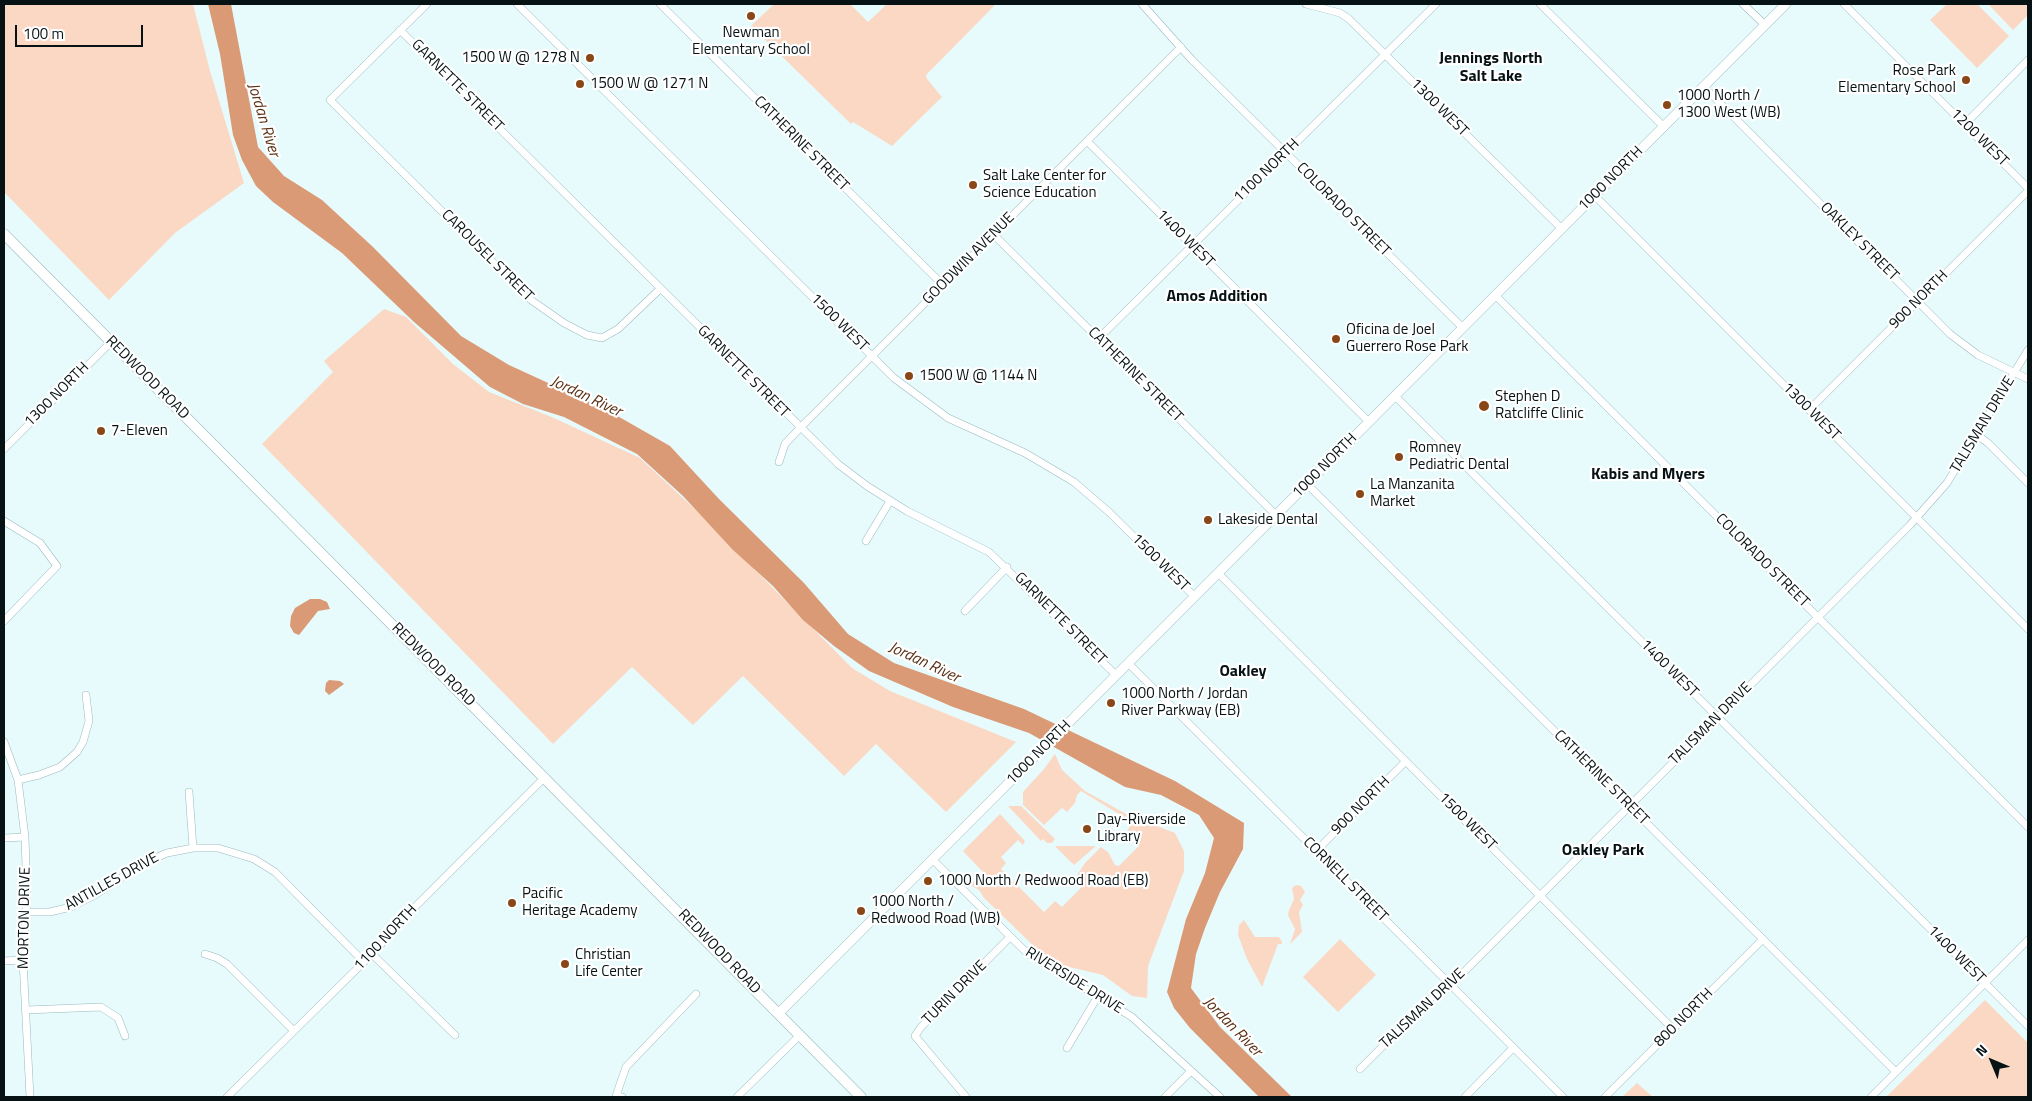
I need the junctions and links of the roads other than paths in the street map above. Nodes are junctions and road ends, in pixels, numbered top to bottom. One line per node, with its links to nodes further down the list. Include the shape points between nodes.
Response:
1 (427, 4): 12 (street)
2 (517, 4): 35 (street, 1500 WEST)
3 (660, 4): 27 (street, CATHERINE STREET)
4 (1142, 4): 13 (street, COLORADO STREET)
5 (1306, 4): 14 (street, 1300 WEST, via 1347,17)
6 (1436, 4): 14 (street, 1100 NORTH)
7 (1540, 4): 18 (street)
8 (1743, 4): 11 (street)
9 (1786, 4): 11 (street, 1000 NORTH)
10 (1844, 4): 17 (street, 1200 WEST)
11 (1765, 25): 16 (street, 1000 NORTH)
12 (400, 30): 28 (street, GARNETTE STREET); 28 (street, CAROUSEL STREET, via 330,100 531,300 564,323 587,335 602,338 618,330)
13 (1181, 48): 19 (street, GOODWIN AVENUE); 20 (street, COLORADO STREET)
14 (1385, 54): 20 (street, 1100 NORTH); 23 (street, 1300 WEST)
15 (2028, 60): 17 (street)
16 (1704, 87): 18 (street, 1000 NORTH); 30 (street, OAKLEY STREET)
17 (1965, 124): 21 (street, 1200 WEST)
18 (1664, 127): 22 (street, 1000 NORTH)
19 (1087, 141): 25 (street, GOODWIN AVENUE); 26 (street, 1400 WEST)
20 (1286, 152): 26 (street, 1100 NORTH); 31 (street, COLORADO STREET)
21 (2028, 189): 30 (street, 900 NORTH)
22 (1595, 196): 23 (street, 1000 NORTH); 39 (street, 1300 WEST)
23 (1562, 229): 29 (street, 1000 NORTH)
24 (4, 234): 33 (main road, REDWOOD ROAD)
25 (994, 234): 27 (street, GOODWIN AVENUE); 32 (street, CATHERINE STREET)
26 (1192, 245): 32 (street, 1100 NORTH); 40 (street, 1400 WEST)
27 (943, 285): 35 (street, GOODWIN AVENUE)
28 (660, 289): 41 (street, GARNETTE STREET)
29 (1495, 295): 31 (street, 1000 NORTH); 57 (street, COLORADO STREET)
30 (1918, 301): 36 (street, OAKLEY STREET, via 1968,348); 39 (street, 900 NORTH)
31 (1463, 328): 38 (street, 1000 NORTH)
32 (1098, 338): 48 (street, CATHERINE STREET)
33 (111, 342): 43 (street, 1300 NORTH); 65 (main road, REDWOOD ROAD)
34 (2028, 350): 36 (street, TALISMAN DRIVE)
35 (872, 356): 41 (street, GOODWIN AVENUE); 54 (street, 1500 WEST, via 912,393 948,418 1025,453 1074,482)
36 (2014, 373): 37 (street, OAKLEY STREET); 42 (street, TALISMAN DRIVE)
37 (2028, 379)
38 (1395, 396): 40 (street, 1000 NORTH); 62 (street, 1400 WEST)
39 (1809, 410): 49 (street, 1300 WEST)
40 (1369, 422): 46 (street, 1000 NORTH)
41 (800, 428): 44 (street, GOODWIN AVENUE, via 785,444); 47 (street, GARNETTE STREET, via 852,476)
42 (1977, 435): 45 (street); 49 (street, TALISMAN DRIVE, via 1947,483)
43 (4, 449)
44 (779, 462)
45 (2028, 483)
46 (1307, 484): 48 (street, 1000 NORTH); 68 (street, CATHERINE STREET)
47 (890, 501): 51 (street); 52 (street, GARNETTE STREET, via 979,545)
48 (1276, 515): 53 (street, 1000 NORTH)
49 (1917, 517): 57 (street, TALISMAN DRIVE); 58 (street, 1300 WEST)
50 (4, 522): 56 (street, via 40,543 57,566)
51 (866, 541)
52 (1008, 567): 55 (street); 60 (street, GARNETTE STREET)
53 (1218, 574): 54 (street, 1000 NORTH); 64 (street, 1500 WEST)
54 (1195, 597): 59 (street, 1000 NORTH)
55 (965, 611)
56 (5, 615)
57 (1818, 617): 62 (street, TALISMAN DRIVE); 69 (street, COLORADO STREET)
58 (2028, 629)
59 (1128, 663): 60 (street, 1000 NORTH); 73 (street, CORNELL STREET)
60 (1116, 675): 74 (street, 1000 NORTH)
61 (86, 695): 66 (street, via 89,721 77,752 55,769)
62 (1717, 718): 68 (street, TALISMAN DRIVE); 86 (street, 1400 WEST)
63 (4, 742): 66 (street, MORTON DRIVE)
64 (1406, 761): 73 (street, 900 NORTH); 75 (street, 1500 WEST)
65 (545, 777): 81 (street, 1100 NORTH); 90 (main road, REDWOOD ROAD)
66 (18, 780): 70 (street, MORTON DRIVE)
67 (190, 792): 72 (street)
68 (1629, 806): 75 (street, TALISMAN DRIVE); 78 (street, CATHERINE STREET)
69 (2028, 827)
70 (26, 836): 71 (street); 76 (street, MORTON DRIVE)
71 (4, 838)
72 (193, 848): 76 (street, ANTILLES DRIVE, via 156,857 71,907 50,912); 84 (street, ANTILLES DRIVE, via 230,851 265,865)
73 (1316, 851): 85 (street, CORNELL STREET)
74 (932, 859): 77 (street, RIVERSIDE DRIVE); 90 (street, 1000 NORTH)
75 (1540, 895): 85 (street, TALISMAN DRIVE); 92 (street, 1500 WEST)
76 (27, 912): 82 (street, MORTON DRIVE)
77 (1010, 938): 88 (street, RIVERSIDE DRIVE, via 1033,958); 107 (street, TURIN DRIVE, via 915,1036)
78 (1762, 939): 92 (street, 800 NORTH); 101 (street, CATHERINE STREET)
79 (2028, 940): 86 (street)
80 (205, 954): 93 (street, via 227,964)
81 (372, 954): 84 (street, 1100 NORTH); 94 (street)
82 (23, 960): 83 (street); 89 (street, MORTON DRIVE)
83 (4, 961)
84 (364, 962): 93 (street, 1100 NORTH)
85 (1449, 984): 98 (street, CORNELL STREET); 99 (street, TALISMAN DRIVE)
86 (1984, 984): 91 (street, 1400 WEST); 101 (street)
87 (696, 994): 104 (street, via 631,1060 622,1074)
88 (1098, 996): 97 (street); 100 (street, RIVERSIDE DRIVE, via 1132,1017)
89 (26, 1010): 96 (street, via 101,1007 118,1018); 102 (street, MORTON DRIVE)
90 (779, 1013): 95 (main road, REDWOOD ROAD)
91 (2028, 1026)
92 (1673, 1029): 112 (street, 800 NORTH)
93 (294, 1031): 103 (street, 1100 NORTH)
94 (455, 1035)
95 (800, 1035): 105 (street); 106 (main road, REDWOOD ROAD)
96 (125, 1036)
97 (1067, 1048)
98 (1513, 1048): 110 (street); 111 (street, CORNELL STREET)
99 (1360, 1069)
100 (1191, 1071): 108 (street); 109 (street, RIVERSIDE DRIVE)
101 (1896, 1072): 113 (street)
102 (30, 1097)
103 (227, 1097)
104 (619, 1097)
105 (737, 1097)
106 (862, 1097)
107 (966, 1097)
108 (1165, 1097)
109 (1220, 1097)
110 (1465, 1097)
111 (1563, 1097)
112 (1605, 1097)
113 (1871, 1097)

